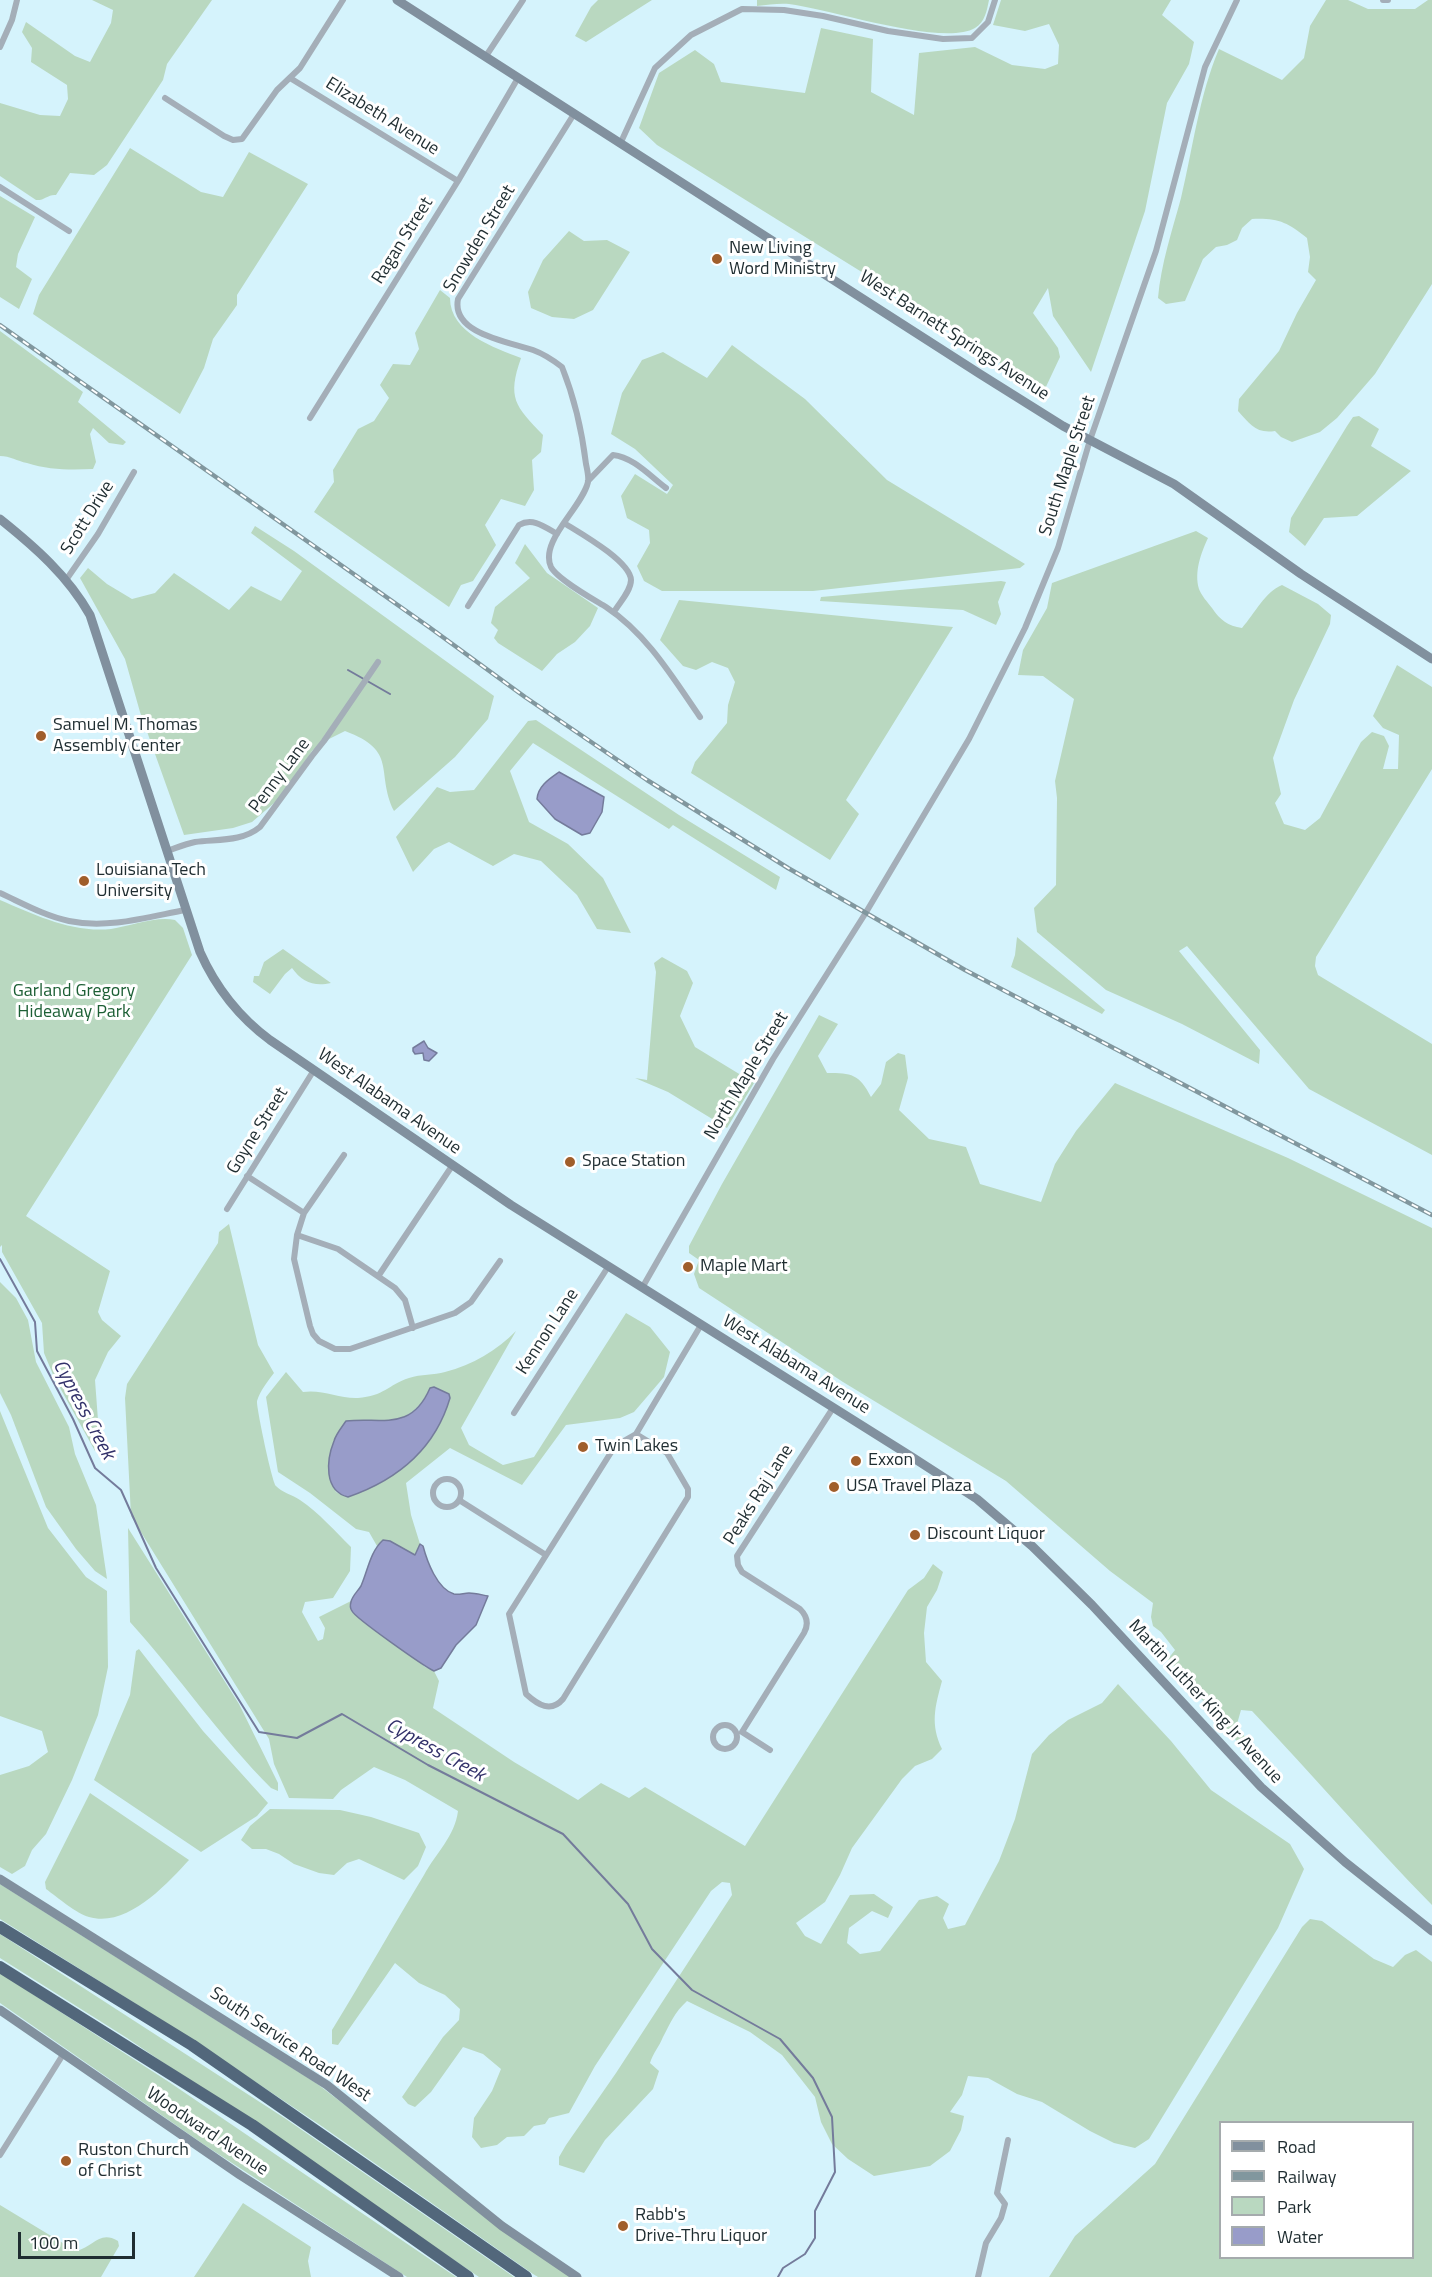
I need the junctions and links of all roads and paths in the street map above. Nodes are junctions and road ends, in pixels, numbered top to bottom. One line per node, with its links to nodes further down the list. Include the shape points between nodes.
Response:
1 (17, 0): 9 (street)
2 (343, 0): 11 (street, via 304,63)
3 (397, 0): 10 (main road, West Barnett Springs Avenue)
4 (523, 0): 10 (street)
5 (995, 0): 15 (street, via 988,22 972,38 943,39 784,10 742,9 691,35 655,68)
6 (1237, 0): 20 (street, South Maple Street, via 1205,67 1156,251)
7 (1383, 0): 8 (street)
8 (1388, 0)
9 (0, 46)
10 (486, 56): 12 (main road, West Barnett Springs Avenue)
11 (290, 78): 13 (street, via 246,137 239,140 224,136); 16 (street, Elizabeth Avenue)
12 (519, 78): 14 (main road, West Barnett Springs Avenue); 16 (street, Ragan Street)
13 (165, 98)
14 (574, 114): 15 (main road, West Barnett Springs Avenue); 22 (street, Snowden Street, via 458,299 457,307 470,327 536,351 562,367 584,444)
15 (621, 142): 20 (main road, West Barnett Springs Avenue)
16 (458, 182): 19 (street, Ragan Street)
17 (0, 187): 18 (street)
18 (69, 231)
19 (310, 418)
20 (1090, 441): 30 (main road, West Barnett Springs Avenue, via 1174,484 1301,574); 36 (street, South Maple Street, via 1058,548 1025,628 985,710)
21 (134, 472): 27 (street, Scott Drive)
22 (588, 481): 23 (street, via 613,455 634,463); 25 (street)
23 (666, 488)
24 (0, 519): 27 (main road, West Alabama Avenue)
25 (564, 523): 26 (street); 29 (street, via 627,570 629,587)
26 (557, 534): 28 (street, via 534,522 519,525); 29 (street, via 548,555 551,568)
27 (66, 580): 33 (main road, West Alabama Avenue, via 83,603 97,633)
28 (468, 606)
29 (614, 612): 32 (street, via 639,634)
30 (1432, 659)
31 (378, 662): 33 (street, Penny Lane, via 260,827 238,837)
32 (700, 717)
33 (167, 850): 35 (main road, West Alabama Avenue)
34 (0, 893): 35 (street, via 78,922 126,921)
35 (185, 910): 37 (main road, West Alabama Avenue, via 205,964 228,1000 260,1033)
36 (865, 914): 47 (street, North Maple Street, via 773,1059)
37 (314, 1070): 39 (main road, West Alabama Avenue); 40 (street, Goyne Street)
38 (344, 1155): 42 (street)
39 (452, 1166): 45 (main road, West Alabama Avenue); 46 (street)
40 (247, 1176): 41 (street, Goyne Street); 42 (street)
41 (227, 1209)
42 (304, 1214): 43 (street)
43 (297, 1235): 46 (street, via 338,1249); 49 (street, via 294,1259 310,1326 319,1341 342,1350)
44 (500, 1262): 49 (street, via 464,1308)
45 (608, 1267): 47 (main road, West Alabama Avenue); 51 (street, Kennon Lane)
46 (379, 1275): 49 (street, via 400,1294)
47 (642, 1288): 48 (main road, West Alabama Avenue)
48 (701, 1325): 50 (main road, West Alabama Avenue); 52 (street)
49 (413, 1328)
50 (833, 1408): 54 (main road, West Alabama Avenue); 56 (street, Peaks Raj Lane, via 739,1552 742,1572 800,1609 807,1624 739,1733)
51 (514, 1413)
52 (636, 1434): 55 (street, via 615,1446); 55 (street, via 667,1453 688,1489 688,1497 563,1699 549,1707 541,1706 526,1694 509,1614)
53 (459, 1500): 53 (street, via 461,1492 454,1481 441,1480 434,1486 432,1496 438,1504 447,1508); 55 (street)
54 (995, 1515): 59 (main road, Martin Luther King Jr Avenue, via 1092,1605 1261,1788)
55 (546, 1555)
56 (770, 1750)
57 (0, 1880): 68 (main road, South Service Road West, via 327,2085 502,2226)
58 (0, 1927): 67 (highway, via 192,2045)
59 (1432, 1931)
60 (0, 1967): 66 (highway, via 252,2125)
61 (0, 2010): 62 (main road, Woodward Avenue)
62 (64, 2053): 64 (street); 65 (main road, Woodward Avenue, via 240,2175)
63 (1008, 2140): 69 (street, via 997,2193 1005,2204 986,2243)
64 (0, 2155)
65 (399, 2277)
66 (468, 2277)
67 (526, 2277)
68 (577, 2277)
69 (978, 2277)

